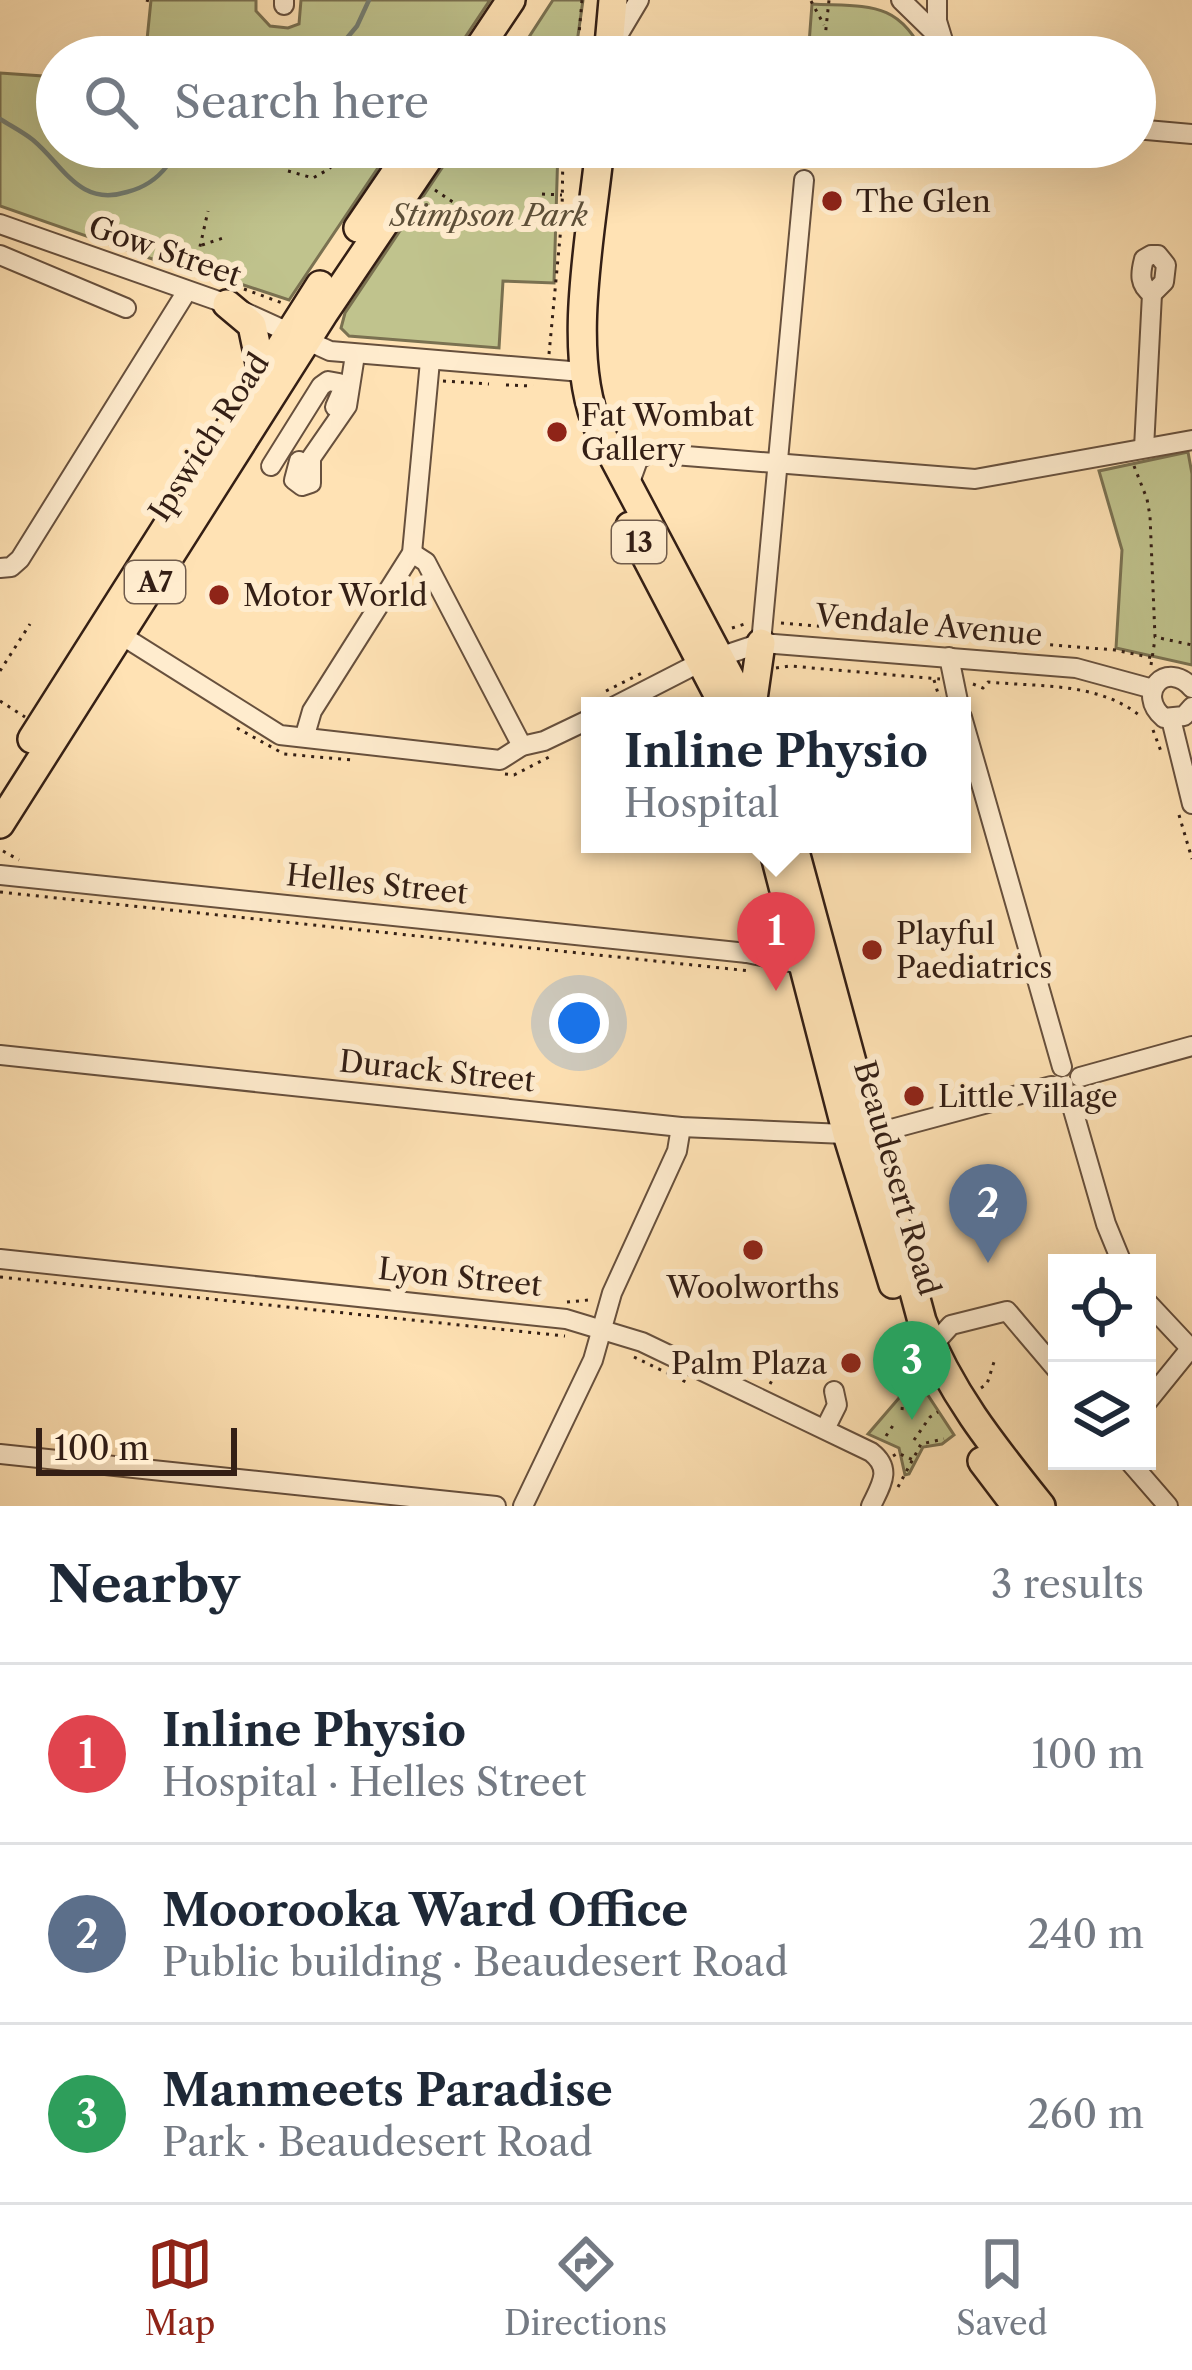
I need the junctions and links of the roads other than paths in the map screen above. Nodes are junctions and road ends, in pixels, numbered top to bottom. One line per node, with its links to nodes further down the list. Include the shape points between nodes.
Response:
1 (511, 0): 8 (highway)
2 (532, 0): 9 (highway)
3 (593, 0): 10 (highway)
4 (613, 0): 11 (highway)
5 (639, 0): 12 (street)
6 (901, 0): 13 (street)
7 (937, 0): 14 (street)
8 (486, 36)
9 (509, 36)
10 (599, 36)
11 (606, 36)
12 (615, 36)
13 (933, 36)
14 (942, 36)
15 (1156, 131): 16 (street)
16 (1192, 134)
17 (399, 168): 30 (highway, Ipswich Road / A7)
18 (421, 168): 30 (highway, Ipswich Road / A7)
19 (580, 168): 33 (highway, 13)
20 (597, 168): 33 (highway, 13)
21 (806, 171): 39 (street)
22 (1, 226): 23 (street, Gow Street)
23 (68, 249): 25 (street); 26 (street, Gow Street)
24 (0, 255): 25 (street)
25 (56, 277): 29 (street)
26 (190, 286): 28 (street, Gow Street); 43 (street, via 20,559)
27 (1152, 294): 37 (street)
28 (227, 304): 30 (street, Gow Street); 34 (highway, via 252,325)
29 (126, 308)
30 (299, 335): 31 (street, Gow Street); 34 (highway, Ipswich Road / A7); 44 (highway, Ipswich Road / A7)
31 (355, 355): 32 (street, Gow Street); 38 (street, via 346,406 302,486 294,480)
32 (430, 361): 33 (street, Gow Street); 42 (street)
33 (566, 366): 41 (highway, 13); 45 (highway, 13, via 575,418)
34 (262, 374): 60 (highway, Ipswich Road / A7)
35 (334, 409): 40 (street, via 342,391 328,381)
36 (1192, 440): 37 (street)
37 (1139, 456): 39 (street, via 975,479)
38 (299, 461)
39 (778, 464): 41 (street, via 649,453); 45 (street)
40 (272, 466)
41 (629, 485): 45 (highway, 13)
42 (412, 553): 57 (street, via 312,711); 58 (street, via 426,562)
43 (0, 568)
44 (121, 635): 57 (street, via 277,734); 62 (highway, Ipswich Road / A7)
45 (740, 640): 46 (street, Vendale Avenue); 49 (street); 50 (highway, 13); 51 (highway, 13); 52 (highway)
46 (949, 657): 47 (street, Vendale Avenue, via 1076,668); 53 (street)
47 (1147, 688): 48 (street, Vendale Avenue, via 1175,676); 56 (street)
48 (1192, 688)
49 (632, 697)
50 (726, 697)
51 (747, 697)
52 (747, 697)
53 (957, 697)
54 (1192, 707): 56 (street)
55 (581, 723): 58 (street)
56 (1165, 724): 61 (street)
57 (305, 735): 58 (street, via 500,760)
58 (521, 746)
59 (971, 748): 71 (street)
60 (0, 790)
61 (1192, 805)
62 (0, 824)
63 (774, 853): 66 (highway, Beaudesert Road)
64 (795, 853): 75 (highway, Beaudesert Road)
65 (0, 875): 67 (street, Helles Street)
66 (790, 911): 67 (street, via 775,937); 68 (highway, Beaudesert Road)
67 (747, 953): 68 (street, Helles Street)
68 (804, 965): 75 (highway, Beaudesert Road)
69 (1192, 1046): 72 (street)
70 (0, 1055): 74 (street, Durack Street)
71 (1062, 1066): 72 (street); 73 (street, via 1053,1072)
72 (1080, 1077): 73 (street, via 1077,1091)
73 (1060, 1091): 75 (street, Durack Street); 76 (street)
74 (681, 1127): 75 (street, Durack Street); 79 (street)
75 (858, 1135): 80 (highway, Beaudesert Road); 91 (highway, Beaudesert Road, via 921,1365)
76 (1118, 1254)
77 (0, 1259): 79 (street, Lyon Street)
78 (1156, 1312): 81 (street)
79 (604, 1328): 85 (street, Lyon Street); 89 (street)
80 (932, 1346): 82 (street, via 951,1325 1007,1311); 92 (highway, Beaudesert Road, via 967,1412)
81 (1191, 1349): 84 (street)
82 (1050, 1362)
83 (834, 1390): 85 (street, via 837,1405)
84 (1156, 1391)
85 (825, 1429): 90 (street, Lyon Street, via 890,1458)
86 (0, 1454): 88 (street)
87 (1137, 1470): 93 (street)
88 (496, 1506)
89 (523, 1506)
90 (872, 1506)
91 (1016, 1506)
92 (1041, 1506)
93 (1168, 1506)

